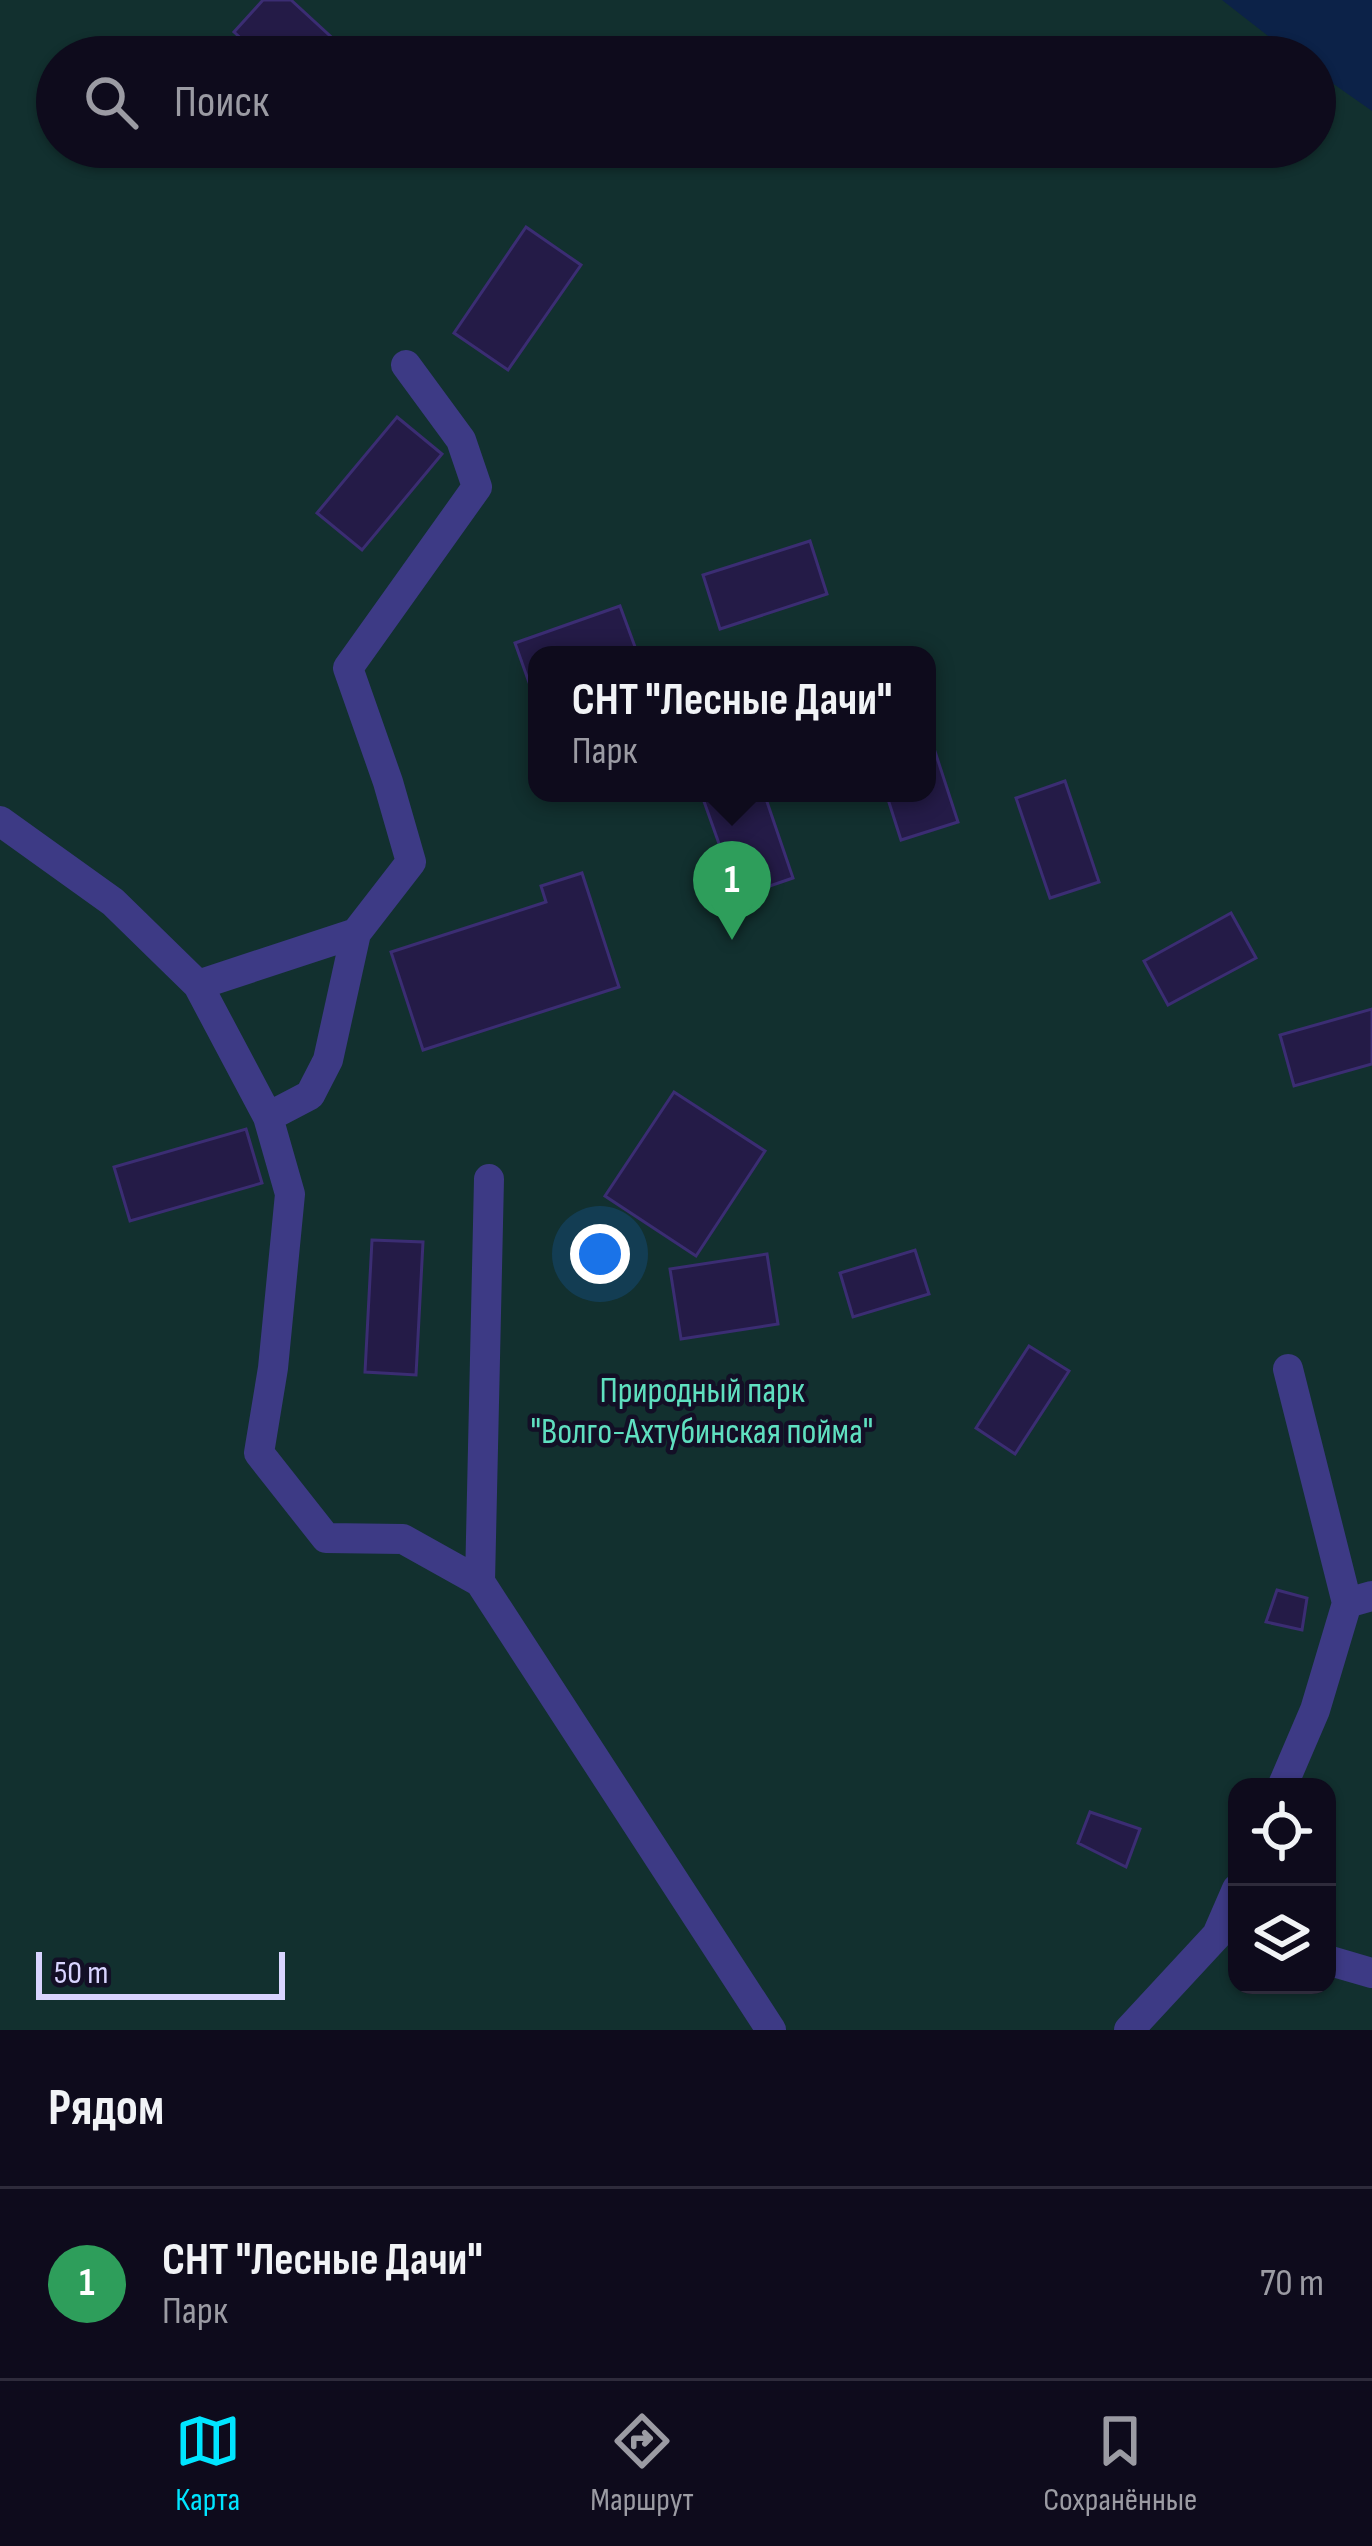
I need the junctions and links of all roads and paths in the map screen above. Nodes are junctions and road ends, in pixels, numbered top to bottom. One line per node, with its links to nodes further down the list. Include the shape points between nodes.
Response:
1 (406, 365): 3 (street, via 461,440 477,487 348,668 411,862)
2 (0, 821): 4 (street, via 113,902)
3 (356, 933): 4 (street); 5 (street, via 328,1060 310,1095)
4 (198, 986): 5 (street)
5 (268, 1117): 8 (street, via 290,1193 259,1453 326,1538 403,1539)
6 (489, 1179): 8 (street)
7 (1288, 1369): 9 (street)
8 (479, 1582): 14 (street)
9 (1360, 1600): 10 (street)
10 (1286, 1778)
11 (1227, 1937): 15 (street)
12 (1336, 1963): 13 (street)
13 (1372, 1973)
14 (771, 2030)
15 (1129, 2030)

